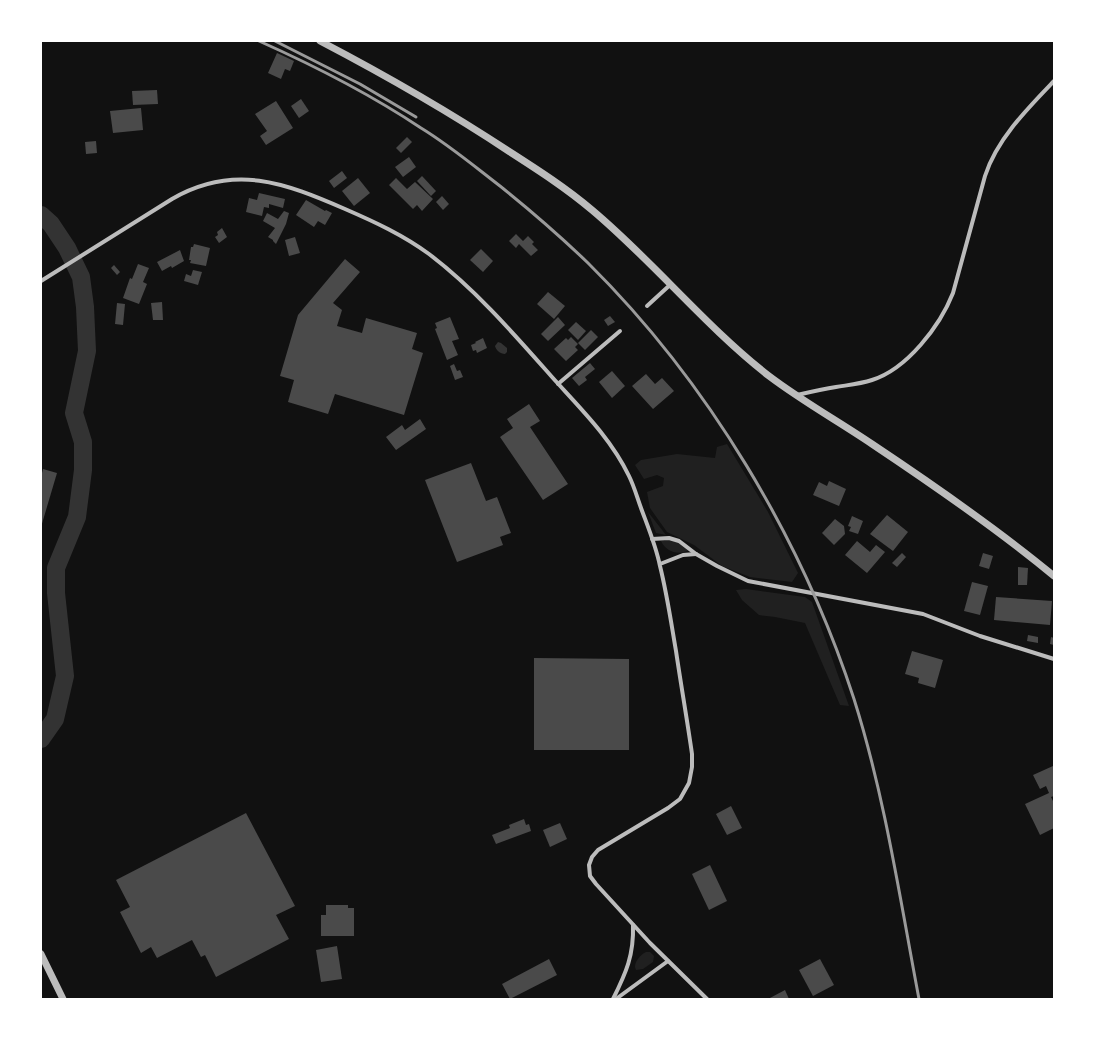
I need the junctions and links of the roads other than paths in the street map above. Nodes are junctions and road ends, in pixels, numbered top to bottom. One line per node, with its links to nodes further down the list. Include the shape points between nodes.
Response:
1 (320, 41): 4 (street, via 440,107 544,174 591,209)
2 (1054, 80): 8 (street, via 1016,124 991,160 949,304 922,343 900,365 885,375 872,380)
3 (41, 281): 7 (street, via 178,196 200,186 224,180 265,181 311,195 362,216 426,252 469,289)
4 (670, 284): 5 (street); 8 (street, via 749,359)
5 (648, 306)
6 (620, 331): 7 (street)
7 (558, 384): 9 (street, via 620,458 632,482)
8 (796, 395): 12 (street, via 956,501)
9 (652, 539): 10 (street, via 672,539 684,544); 11 (street)
10 (696, 554): 11 (street, via 683,554); 13 (street, via 743,579 924,614)
11 (660, 564): 14 (street, via 692,754 690,778 685,792 677,802 598,850 589,864 590,876)
12 (1054, 576)
13 (1054, 659)
14 (633, 924): 16 (street); 18 (street, via 633,945 629,962)
15 (41, 954): 17 (street)
16 (668, 962): 18 (street); 19 (street)
17 (63, 999)
18 (615, 999)
19 (707, 999)

